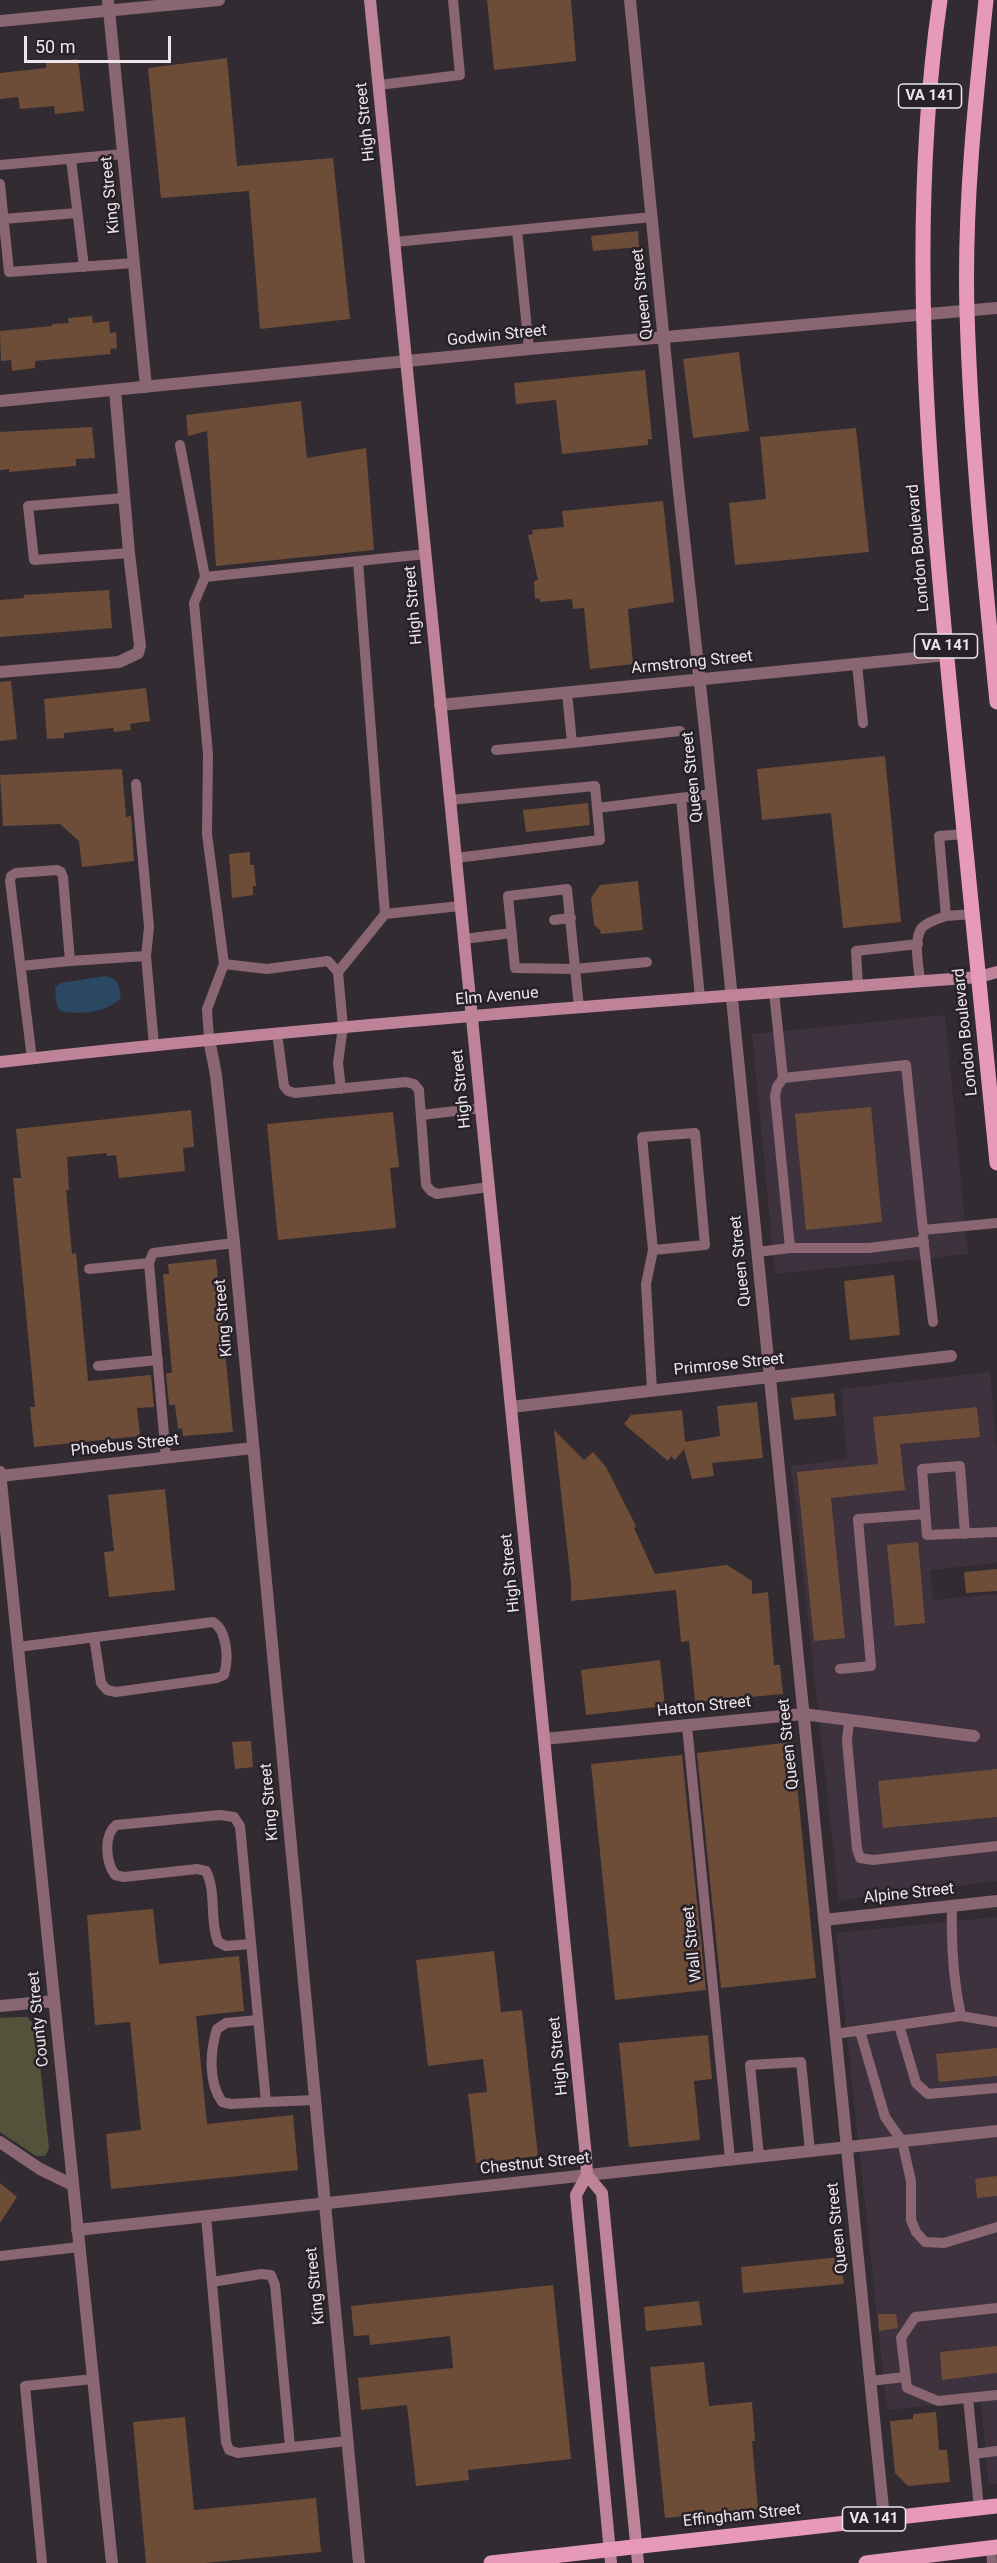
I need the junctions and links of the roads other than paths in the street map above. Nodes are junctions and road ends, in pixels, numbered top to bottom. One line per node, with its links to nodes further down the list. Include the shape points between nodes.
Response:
1 (219, 0): 7 (street)
2 (370, 0): 9 (main road, High Street)
3 (453, 0): 9 (lane, via 460,75)
4 (630, 0): 15 (street, Queen Street)
5 (940, 0): 23 (main road, London Boulevard / VA 141, via 933,48 921,250)
6 (986, 0): 22 (main road, VA 141, via 971,146)
7 (109, 5): 8 (street); 10 (street, King Street)
8 (0, 21)
9 (379, 85): 18 (main road, High Street)
10 (123, 154): 11 (lane); 19 (street, King Street)
11 (71, 159): 12 (lane); 14 (lane)
12 (0, 165)
13 (0, 184): 16 (lane)
14 (78, 213): 16 (lane); 20 (lane)
15 (652, 217): 17 (lane); 24 (street, Queen Street)
16 (3, 219): 20 (lane, via 9,272)
17 (516, 230): 18 (lane); 25 (lane)
18 (395, 242): 26 (main road, High Street)
19 (134, 264): 20 (lane); 27 (street, King Street)
20 (84, 267)
21 (997, 308): 22 (street, Godwin Street)
22 (967, 311): 23 (street, Godwin Street); 41 (main road, VA 141, via 978,512)
23 (922, 314): 24 (street, Godwin Street); 36 (main road, London Boulevard / VA 141, via 933,511)
24 (664, 336): 25 (street, Godwin Street); 39 (street, Queen Street)
25 (529, 349): 26 (street, Godwin Street)
26 (407, 361): 27 (street, Godwin Street); 33 (main road, High Street)
27 (146, 387): 28 (street, Godwin Street)
28 (115, 390): 29 (street, Godwin Street); 31 (street)
29 (0, 401)
30 (180, 445): 35 (lane)
31 (124, 498): 32 (street); 32 (lane, via 28,506 34,560)
32 (129, 553): 38 (street, via 138,654 119,662)
33 (426, 554): 34 (lane); 42 (main road, High Street)
34 (358, 561): 35 (lane); 55 (lane)
35 (205, 577): 66 (lane, via 194,603 208,754 207,834)
36 (947, 655): 37 (street, Armstrong Street); 52 (main road, London Boulevard / VA 141)
37 (858, 664): 39 (street, Armstrong Street); 43 (lane)
38 (0, 672)
39 (700, 679): 40 (street, Armstrong Street); 48 (street, Queen Street)
40 (567, 693): 42 (street, Armstrong Street); 45 (lane)
41 (997, 702)
42 (440, 705): 50 (main road, High Street)
43 (863, 723)
44 (680, 731): 45 (lane)
45 (572, 743): 46 (lane)
46 (496, 750)
47 (136, 784): 63 (lane, via 149,927)
48 (712, 794): 49 (lane); 75 (street, Queen Street)
49 (681, 798): 51 (lane); 76 (lane)
50 (450, 800): 51 (lane, via 595,786); 53 (main road, High Street)
51 (597, 808): 53 (lane, via 600,840)
52 (965, 834): 56 (main road, London Boulevard / VA 141); 57 (lane, via 939,836)
53 (456, 858): 54 (main road, High Street)
54 (460, 906): 55 (lane); 61 (main road, High Street)
55 (385, 914): 69 (lane)
56 (972, 914): 57 (lane); 71 (main road, London Boulevard / VA 141)
57 (946, 916): 62 (lane, via 920,930)
58 (570, 918): 59 (lane); 60 (lane, via 567,889 508,896); 68 (lane)
59 (554, 920)
60 (514, 927): 61 (lane); 68 (lane, via 515,968)
61 (464, 939): 78 (main road, High Street)
62 (918, 944): 72 (lane); 73 (lane, via 856,951)
63 (146, 956): 64 (lane); 82 (lane)
64 (70, 961): 67 (lane); 67 (lane, via 61,872 16,873 10,881)
65 (647, 963): 68 (lane)
66 (224, 964): 69 (lane, via 267,969 328,961); 81 (lane, via 207,1009)
67 (21, 966): 83 (lane)
68 (575, 969): 77 (lane)
69 (338, 972): 79 (lane)
70 (997, 972): 71 (main road, Elm Avenue)
71 (979, 977): 72 (main road, Elm Avenue); 89 (main road, London Boulevard / VA 141)
72 (920, 981): 73 (main road, Elm Avenue)
73 (858, 986): 74 (main road, Elm Avenue)
74 (774, 992): 75 (main road, Elm Avenue); 85 (lane)
75 (731, 996): 76 (main road, Elm Avenue); 96 (street, Queen Street)
76 (700, 998): 77 (main road, Elm Avenue)
77 (579, 1007): 78 (main road, Elm Avenue)
78 (472, 1015): 79 (main road, Elm Avenue); 87 (main road, High Street)
79 (343, 1027): 80 (main road, Elm Avenue); 86 (lane, via 338,1062)
80 (277, 1033): 81 (main road, Elm Avenue); 86 (lane, via 288,1091)
81 (209, 1039): 82 (main road, Elm Avenue); 93 (street, King Street)
82 (154, 1045): 83 (main road, Elm Avenue)
83 (32, 1059): 84 (main road, Elm Avenue)
84 (0, 1062)
85 (783, 1078): 92 (lane, via 906,1065); 94 (lane, via 775,1096)
86 (341, 1089): 88 (lane, via 414,1084 419,1090)
87 (481, 1108): 88 (lane); 90 (main road, High Street)
88 (421, 1115): 90 (lane, via 426,1185 431,1191 437,1194)
89 (997, 1163)
90 (489, 1186): 105 (main road, High Street)
91 (997, 1222): 92 (lane)
92 (923, 1236): 94 (lane, via 869,1248); 99 (lane)
93 (234, 1243): 97 (lane, via 153,1253); 106 (street, King Street)
94 (790, 1248): 96 (lane)
95 (653, 1250): 95 (lane, via 642,1137 695,1133 705,1245); 104 (lane, via 646,1284)
96 (757, 1252): 103 (street, Queen Street)
97 (149, 1263): 98 (lane); 101 (lane)
98 (89, 1269)
99 (933, 1322)
100 (951, 1356): 103 (street, Primrose Street)
101 (158, 1360): 102 (lane); 107 (lane)
102 (98, 1366)
103 (769, 1377): 104 (street, Primrose Street); 117 (street, Queen Street)
104 (652, 1390): 105 (street, Primrose Street)
105 (511, 1407): 121 (main road, High Street)
106 (253, 1448): 107 (street, Phoebus Street); 136 (street, King Street)
107 (166, 1458): 108 (street, Phoebus Street)
108 (0, 1474): 109 (street, County Street)
109 (2, 1511): 113 (street, County Street)
110 (925, 1514): 112 (lane, via 927,1535); 112 (lane, via 922,1469 960,1466); 116 (lane, via 858,1520 871,1666)
111 (997, 1532): 112 (lane)
112 (965, 1533)
113 (5, 1566): 115 (street, County Street)
114 (94, 1637): 114 (lane, via 213,1622 223,1633 227,1666 217,1678 116,1692 101,1683); 115 (lane)
115 (18, 1647): 127 (street, County Street)
116 (840, 1669)
117 (803, 1714): 118 (street, Hatton Street); 119 (street, Hatton Street); 125 (street, Queen Street)
118 (849, 1721): 120 (street, Hatton Street); 122 (lane, via 847,1741 860,1858 873,1860)
119 (687, 1726): 121 (street, Hatton Street); 144 (lane, Wall Street)
120 (974, 1736)
121 (544, 1739): 145 (main road, High Street)
122 (997, 1846)
123 (997, 1901): 124 (street, Alpine Street)
124 (951, 1906): 125 (street, Alpine Street); 129 (lane, via 951,1942)
125 (824, 1920): 134 (street, Queen Street)
126 (250, 1944): 126 (lane, via 240,1826 234,1817 116,1825 110,1830 110,1868 115,1875 206,1871 218,1942 226,1946); 130 (lane)
127 (54, 2001): 128 (street); 146 (street, County Street)
128 (0, 2006)
129 (962, 2016): 131 (lane); 132 (lane)
130 (258, 2020): 137 (lane); 137 (lane, via 226,2023 217,2029 211,2048 215,2093 222,2102 231,2104)
131 (997, 2022)
132 (899, 2025): 133 (lane); 135 (lane, via 916,2084 928,2094)
133 (860, 2031): 134 (lane); 139 (lane, via 885,2117)
134 (835, 2034): 141 (street, Queen Street)
135 (997, 2088)
136 (315, 2100): 137 (lane); 147 (street, King Street)
137 (266, 2102)
138 (997, 2131): 139 (street, Chestnut Street)
139 (902, 2141): 141 (street, Chestnut Street); 149 (lane, via 911,2181 911,2220 925,2242 944,2243)
140 (0, 2142): 146 (street)
141 (846, 2147): 142 (street, Chestnut Street); 157 (street, Queen Street)
142 (810, 2151): 143 (street, Chestnut Street); 143 (lane, via 801,2062 750,2065)
143 (759, 2156): 144 (street, Chestnut Street)
144 (730, 2159): 145 (street, Chestnut Street)
145 (587, 2175): 147 (street, Chestnut Street); 167 (main road, High Street, via 602,2193); 169 (main road, High Street, via 576,2198)
146 (73, 2185): 150 (street, County Street)
147 (324, 2203): 148 (street, Chestnut Street); 160 (street, King Street)
148 (206, 2216): 150 (street, Chestnut Street); 153 (lane)
149 (997, 2227)
150 (77, 2230): 151 (street, County Street)
151 (79, 2247): 152 (lane); 156 (street, County Street)
152 (0, 2256)
153 (212, 2282): 161 (lane, via 229,2450 238,2453); 161 (lane, via 261,2274 271,2276)
154 (997, 2308): 155 (lane, via 915,2318 901,2338)
155 (906, 2377): 157 (lane); 159 (lane, via 907,2388 938,2401)
156 (93, 2379): 171 (lane, via 24,2386); 172 (street, County Street)
157 (870, 2381): 166 (street, Queen Street)
158 (997, 2395): 159 (lane)
159 (968, 2398): 163 (lane)
160 (347, 2441): 161 (lane); 173 (street, King Street)
161 (290, 2446)
162 (997, 2451): 163 (lane)
163 (974, 2454): 165 (lane)
164 (997, 2506): 165 (main road, Effingham Street / VA 141)
165 (979, 2508): 166 (main road, Effingham Street / VA 141)
166 (884, 2518): 167 (main road, Effingham Street / VA 141)
167 (637, 2546): 169 (main road, Effingham Street / VA 141); 175 (main road, High Street)
168 (993, 2553): 170 (main road)
169 (611, 2556): 174 (main road, Effingham Street / VA 141)
170 (884, 2562): 176 (main road)
171 (42, 2563)
172 (112, 2563)
173 (359, 2563)
174 (491, 2563)
175 (638, 2563)
176 (866, 2563)

